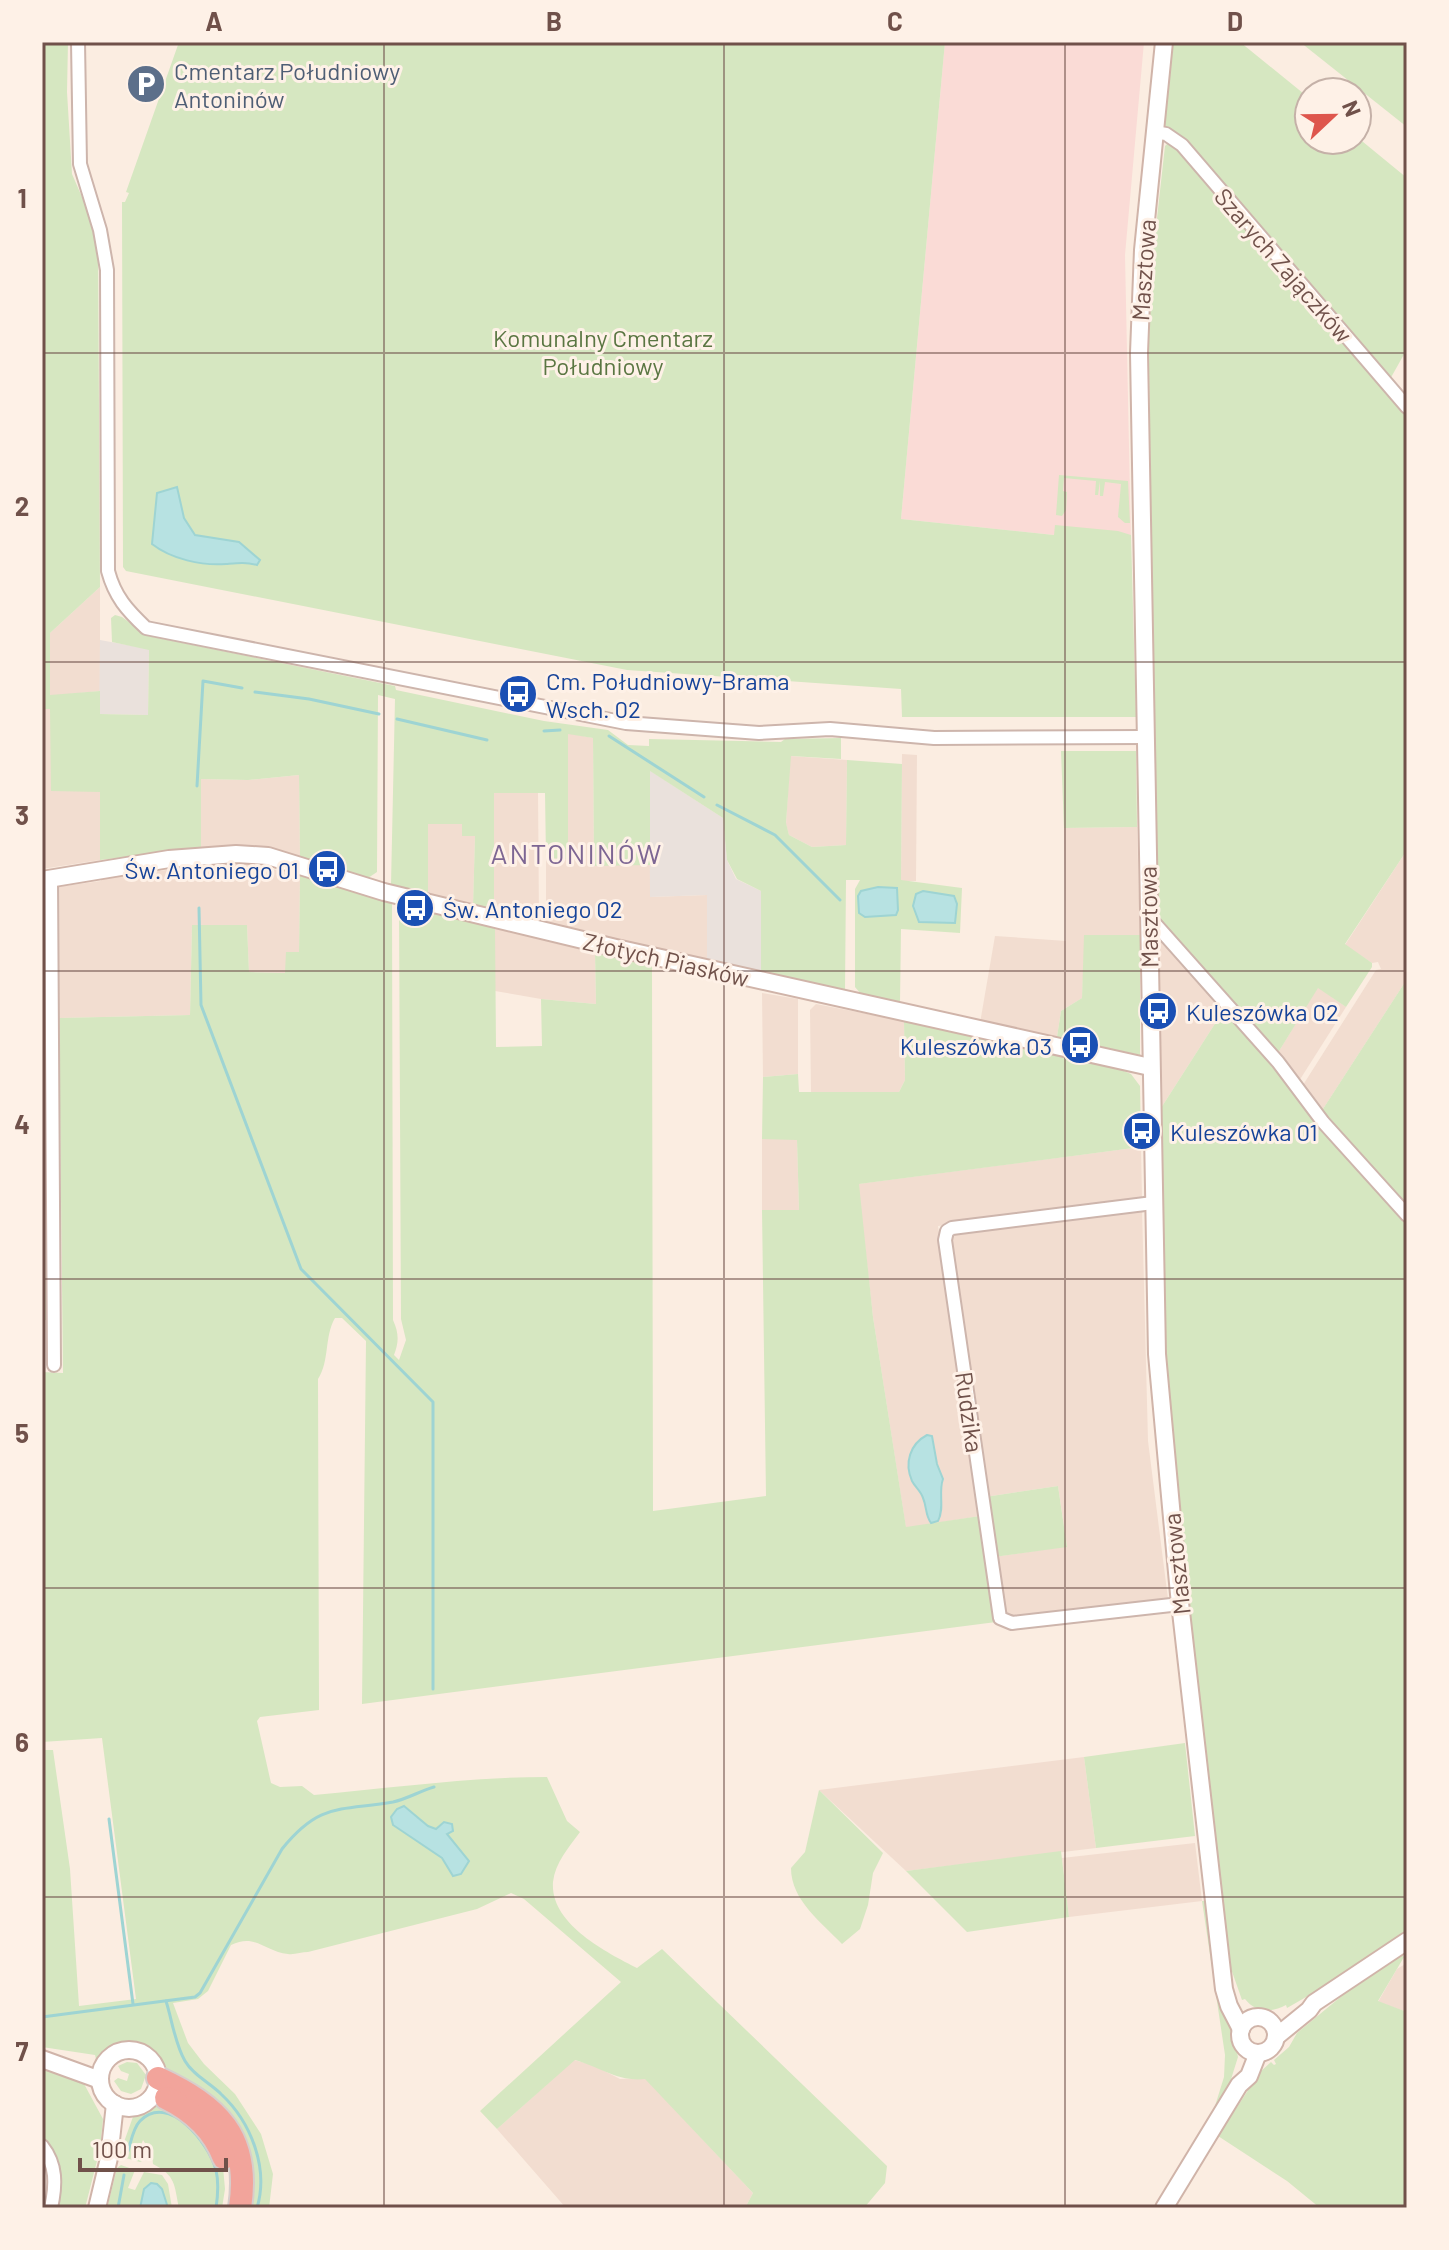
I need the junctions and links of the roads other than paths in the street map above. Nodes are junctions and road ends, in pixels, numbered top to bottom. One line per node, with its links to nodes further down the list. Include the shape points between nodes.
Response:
1 (78, 42): 5 (street, via 80,164 107,270 108,571 123,607 146,628 626,723 934,738)
2 (1164, 42): 3 (street, Masztowa)
3 (1155, 132): 4 (street, Szarych Zajączków, via 1182,145); 5 (street, Masztowa, via 1140,312)
4 (1407, 407)
5 (1145, 737): 7 (street, Masztowa)
6 (46, 879): 8 (street, Złotych Piasków, via 169,859 268,856 384,892 601,945); 11 (street)
7 (1147, 914): 8 (street, Masztowa); 10 (street)
8 (1150, 1067): 9 (street, Masztowa)
9 (1153, 1203): 12 (street, Masztowa, via 1157,1354); 12 (street, Rudzika, via 952,1228 945,1240 1000,1618 1012,1623)
10 (1407, 1215)
11 (54, 1365)
12 (1180, 1604): 14 (street, Masztowa, via 1225,1982)
13 (1407, 1941): 15 (street)
14 (1245, 2024): 15 (street, via 1261,2017); 16 (street, via 1240,2039)
15 (1274, 2028): 16 (street, via 1270,2050)
16 (1252, 2051): 26 (street, via 1239,2085)
17 (50, 2062): 18 (street, via 75,2073)
18 (101, 2073): 19 (street, via 118,2052 133,2050 151,2060); 20 (street, via 105,2095)
19 (156, 2085): 20 (street, via 145,2103); 24 (highway, via 213,2135 227,2168); 25 (highway, via 202,2101 229,2131 242,2170)
20 (123, 2106): 23 (street)
21 (42, 2146): 22 (street, via 56,2179)
22 (51, 2208)
23 (97, 2208)
24 (227, 2208)
25 (240, 2208)
26 (1164, 2208)

